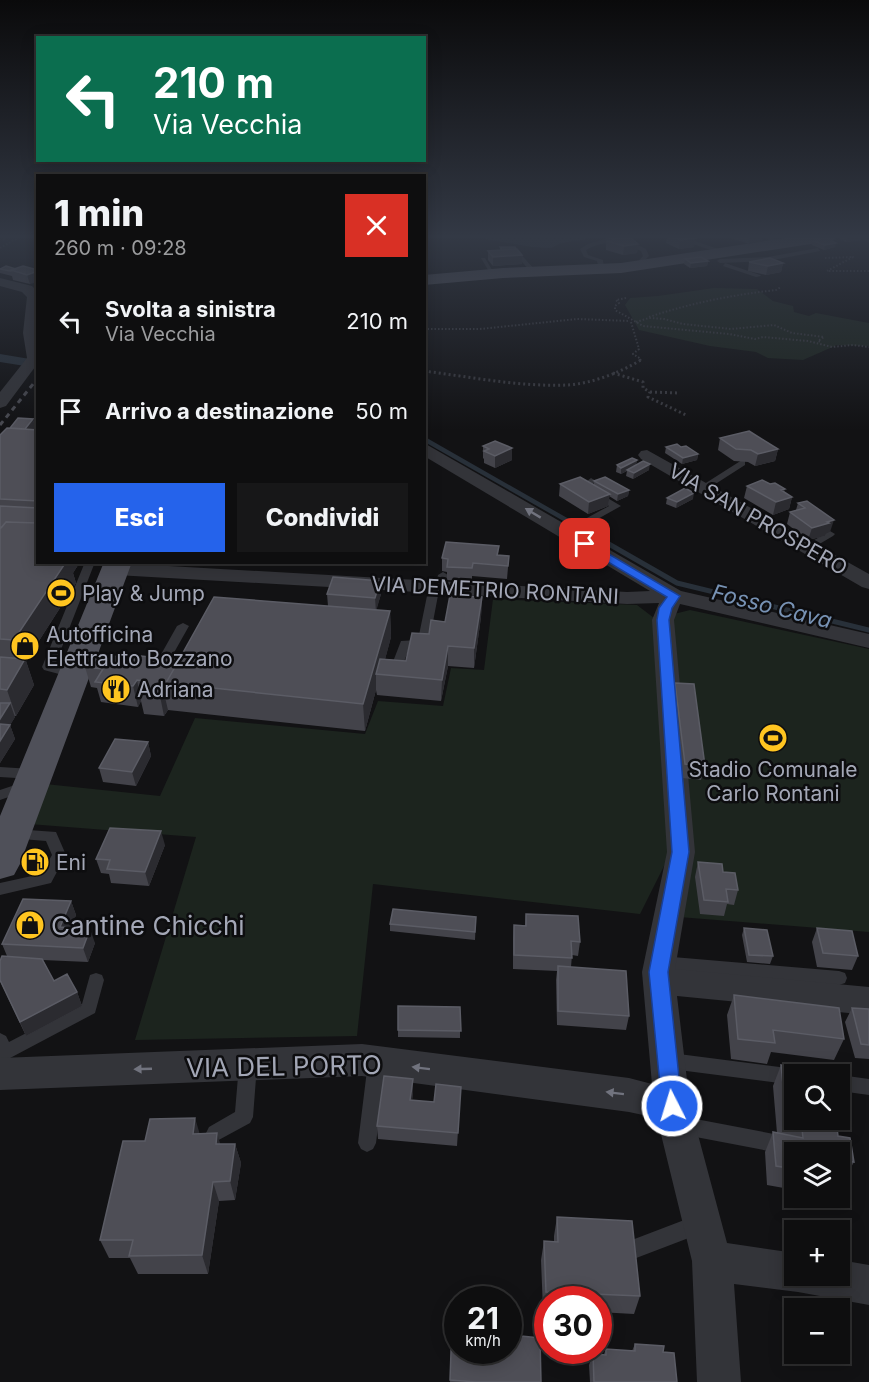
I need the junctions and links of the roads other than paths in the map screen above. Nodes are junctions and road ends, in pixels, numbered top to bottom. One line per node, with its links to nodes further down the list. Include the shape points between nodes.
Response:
1 (34, 300): 2 (street, via 30,333)
2 (33, 367): 3 (street)
3 (0, 403)
4 (426, 449): 9 (street, one-way to 4)
5 (647, 455): 8 (street, VIA SAN PROSPERO)
6 (742, 463): 8 (lane)
7 (591, 481): 9 (lane, via 586,486 591,492 616,506)
8 (703, 488): 11 (street, VIA SAN PROSPERO)
9 (574, 529): 16 (street)
10 (830, 534): 11 (lane)
11 (807, 547): 15 (street, VIA SAN PROSPERO)
12 (108, 565): 13 (street, VIA DEMETRIO RONTANI); 22 (main road, via 82,663)
13 (197, 568): 14 (street, VIA DEMETRIO RONTANI)
14 (439, 583): 16 (street, VIA DEMETRIO RONTANI, via 627,598); 20 (lane, via 423,643 405,643)
15 (869, 583)
16 (674, 596): 18 (street, VIA DEMETRIO RONTANI); 27 (street, via 663,620 681,852)
17 (183, 626): 19 (lane, via 163,662)
18 (869, 641)
19 (139, 660)
20 (395, 672)
21 (0, 772): 22 (lane)
22 (34, 779): 23 (lane); 24 (main road)
23 (0, 795)
24 (13, 834): 25 (main road); 26 (lane, via 51,836 59,855 46,879)
25 (0, 864)
26 (0, 889)
27 (660, 972): 28 (lane); 30 (street); 32 (street)
28 (839, 978)
29 (96, 980): 31 (lane, via 89,1008)
30 (869, 1001)
31 (6, 1060): 34 (street, VIA DEL PORTO, one-way to 31)
32 (668, 1061): 35 (lane); 38 (street)
33 (377, 1062): 34 (street, VIA DEL PORTO); 38 (street, VIA DEL PORTO, one-way to 33, via 629,1095); 40 (lane)
34 (249, 1065): 39 (lane, via 244,1117)
35 (784, 1076)
36 (850, 1084): 37 (lane)
37 (869, 1087)
38 (674, 1115): 41 (lane); 42 (street)
39 (215, 1133)
40 (367, 1143)
41 (779, 1144)
42 (702, 1223): 43 (lane); 44 (street)
43 (630, 1250)
44 (712, 1261): 45 (street); 48 (street)
45 (784, 1271)
46 (850, 1283): 47 (street)
47 (869, 1286)
48 (718, 1382)

